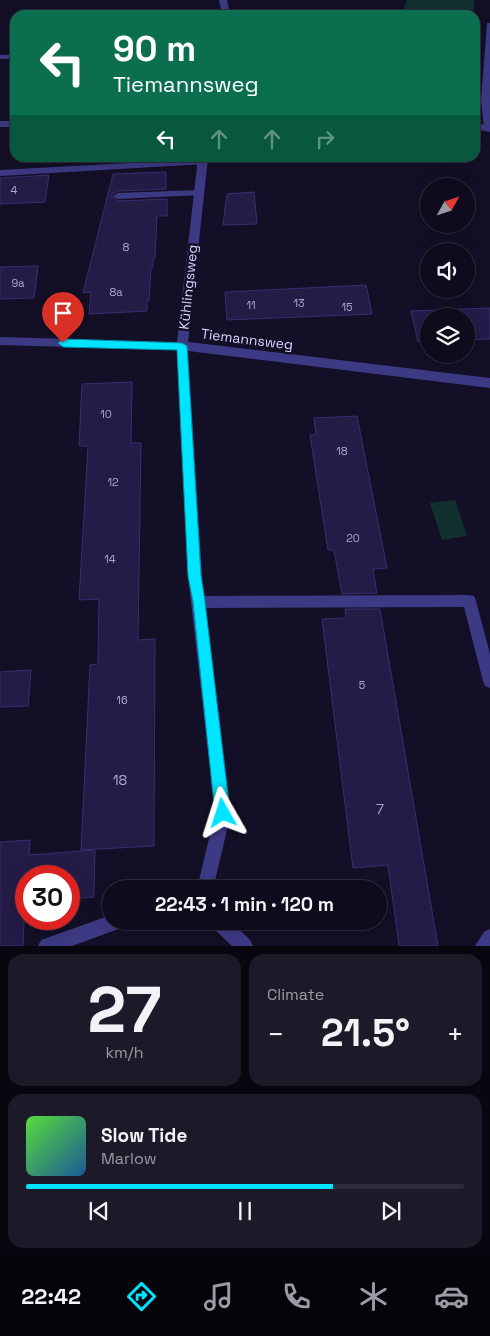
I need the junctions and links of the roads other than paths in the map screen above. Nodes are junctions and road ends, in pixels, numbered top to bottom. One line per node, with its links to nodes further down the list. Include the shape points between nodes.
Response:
1 (490, 25): 2 (street, via 485,100)
2 (489, 128)
3 (171, 162): 5 (street, Kühlingsweg)
4 (202, 162): 6 (street, Kühlingsweg)
5 (0, 173)
6 (198, 193): 7 (street); 9 (street, Kühlingsweg)
7 (118, 196)
8 (0, 341): 9 (street, Tiemannsweg)
9 (182, 346): 10 (street, Tiemannsweg); 11 (street, Kühlingsweg, via 194,576)
10 (490, 383)
11 (199, 602): 12 (street, via 468,601); 13 (street, Kühlingsweg, via 223,813)
12 (490, 682)
13 (207, 880)
14 (102, 927): 17 (street)
15 (227, 930): 18 (street)
16 (490, 938): 19 (street)
17 (47, 946)
18 (244, 946)
19 (484, 946)

